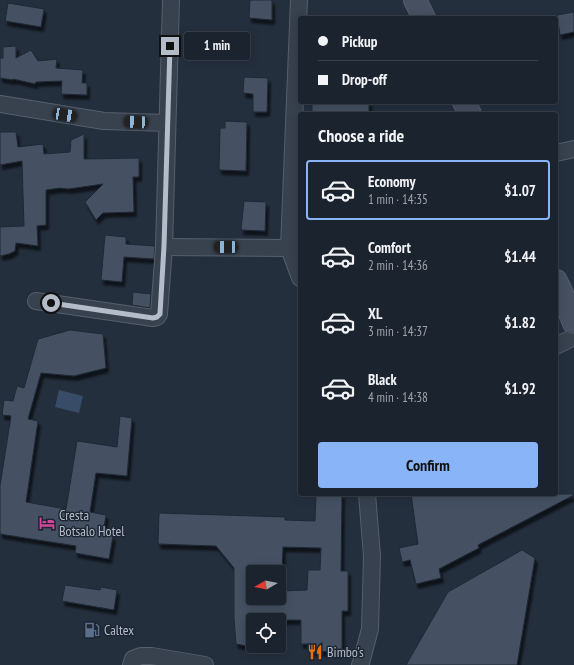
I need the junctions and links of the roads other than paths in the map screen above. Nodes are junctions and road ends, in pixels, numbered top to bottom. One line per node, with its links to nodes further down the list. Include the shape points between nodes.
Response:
1 (171, 0): 8 (street)
2 (299, 0): 4 (street)
3 (416, 0): 5 (street)
4 (298, 16)
5 (423, 16)
6 (298, 25): 12 (street)
7 (0, 104): 8 (street, via 104,121)
8 (167, 123): 11 (street)
9 (574, 149): 10 (street)
10 (558, 153)
11 (164, 246): 12 (street); 15 (street, via 160,314 157,317)
12 (289, 248): 13 (street)
13 (298, 273)
14 (558, 285): 16 (street)
15 (36, 301)
16 (574, 323)
17 (574, 337): 18 (street)
18 (558, 345)
19 (367, 496): 22 (street, via 372,556 370,629)
20 (132, 665): 21 (street, via 133,659 141,656)
21 (205, 665)
22 (360, 665)

